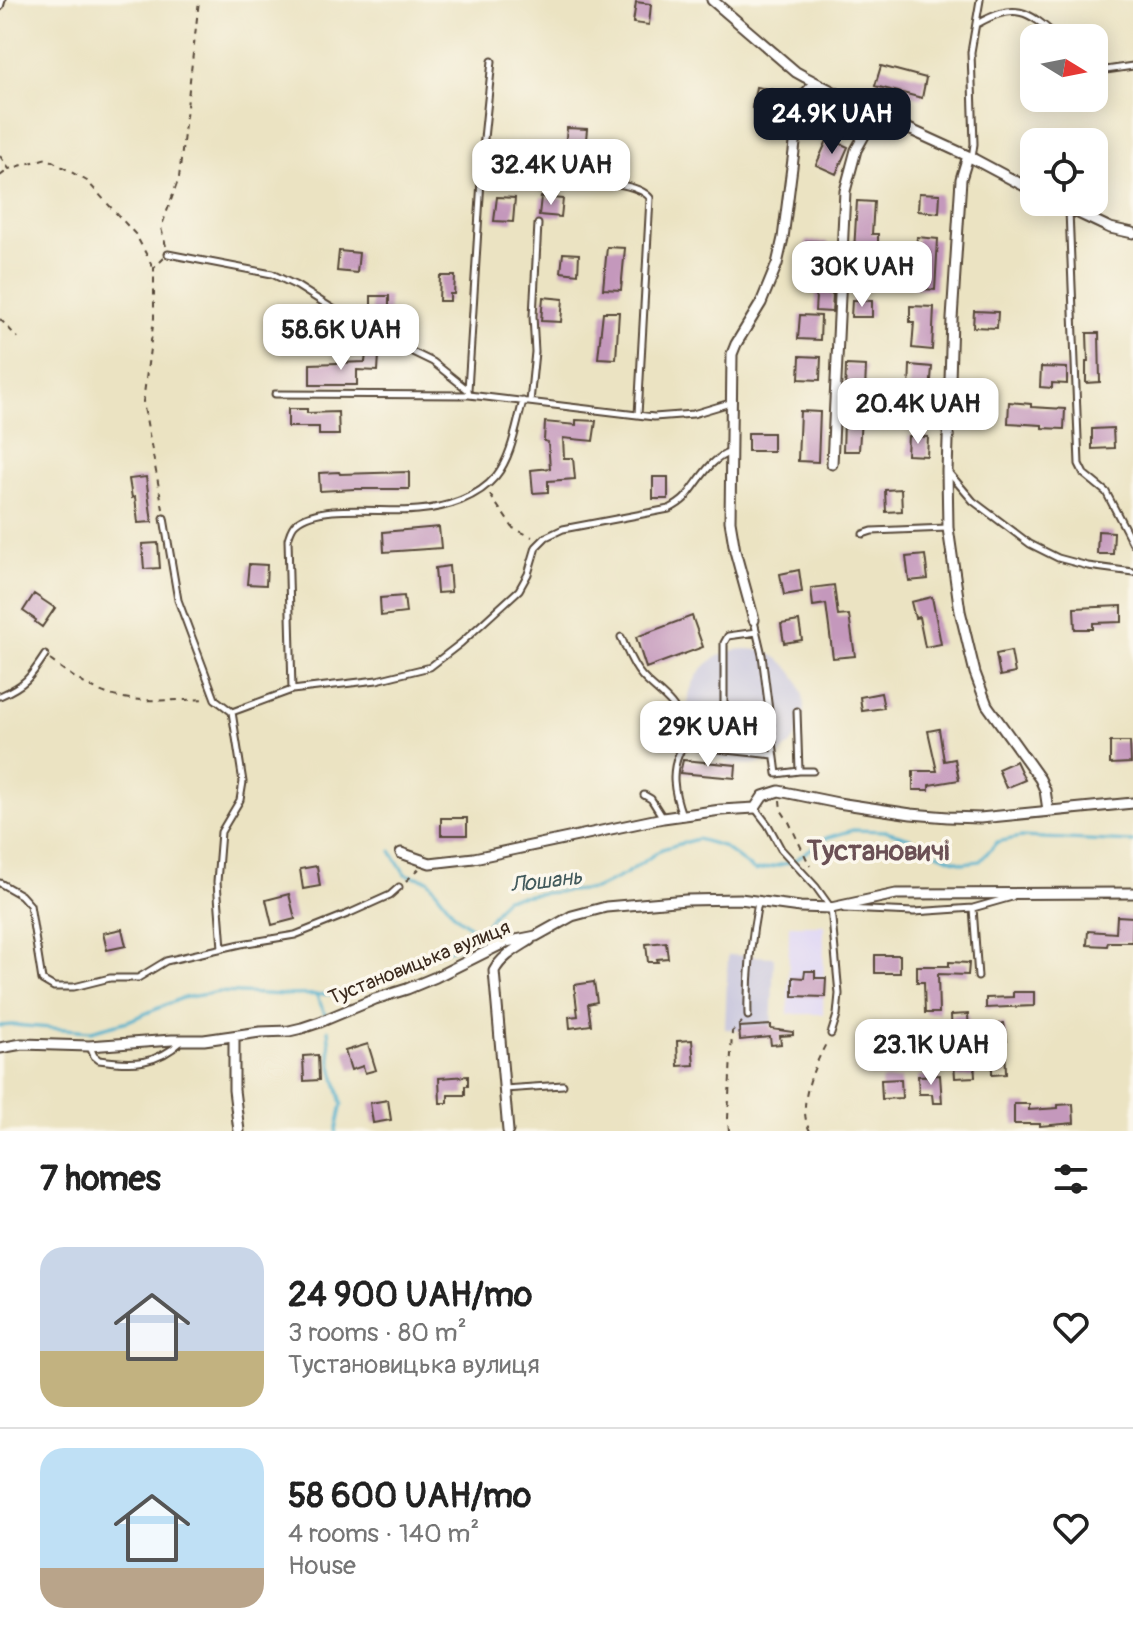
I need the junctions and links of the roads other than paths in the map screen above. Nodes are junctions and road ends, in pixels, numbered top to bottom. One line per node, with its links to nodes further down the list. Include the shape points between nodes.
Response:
1 (2, 0): 4 (lane)
2 (712, 0): 10 (street)
3 (980, 0): 6 (lane)
4 (0, 7)
5 (1043, 24): 6 (lane, via 1013,11)
6 (976, 25): 12 (lane)
7 (492, 61): 20 (lane)
8 (1133, 66): 9 (lane)
9 (1108, 70)
10 (815, 83): 11 (street); 23 (street, via 800,104 777,264 732,354)
11 (876, 114): 12 (street); 26 (street, via 856,150 845,191)
12 (970, 157): 14 (street); 27 (street, via 961,179)
13 (571, 180): 24 (lane, via 613,184 650,198)
14 (1020, 184)
15 (1069, 216): 31 (lane, via 1079,464 1106,492)
16 (1084, 216): 18 (street)
17 (538, 224): 22 (lane, via 535,352)
18 (1133, 233)
19 (168, 254): 20 (lane, via 272,274 433,362)
20 (468, 393): 21 (lane); 22 (lane)
21 (275, 394)
22 (527, 401): 24 (lane); 37 (lane, via 503,466 485,487 460,501 411,511 338,511 308,517 291,529)
23 (730, 403): 24 (lane, via 693,414); 25 (street)
24 (638, 415)
25 (732, 452): 33 (street, via 731,534); 37 (lane, via 711,465 683,501 669,509 563,529 540,541 519,590 430,667 377,680)
26 (832, 464)
27 (947, 471): 29 (street); 32 (lane, via 973,501 1030,544 1058,558)
28 (164, 518): 40 (lane, via 178,600 215,699)
29 (948, 528): 30 (lane); 49 (street, via 975,673 987,705 1040,779)
30 (863, 534)
31 (1133, 544)
32 (1133, 572)
33 (754, 620): 34 (lane)
34 (757, 632): 42 (lane, via 728,636 724,643); 43 (lane)
35 (621, 637): 41 (lane, via 636,668 675,708)
36 (45, 655): 38 (lane, via 18,688)
37 (292, 690): 40 (lane)
38 (0, 696)
39 (797, 711): 44 (lane)
40 (232, 712): 61 (lane, via 243,782 240,800 221,832 217,882)
41 (682, 748): 42 (lane); 50 (lane, via 674,774)
42 (720, 749): 43 (lane)
43 (774, 755): 44 (lane, via 777,774)
44 (799, 771): 45 (lane)
45 (813, 771)
46 (644, 795): 51 (lane)
47 (1133, 803): 49 (street)
48 (755, 808): 49 (street, via 763,796 779,791 948,817); 50 (street); 58 (lane, via 781,849)
49 (1048, 810)
50 (683, 815): 51 (street)
51 (663, 818): 52 (street, via 474,858 430,863)
52 (401, 853)
53 (0, 883): 61 (lane, via 30,905 42,980 54,987 138,978 166,961)
54 (399, 887): 61 (lane, via 295,935)
55 (1025, 893): 56 (street, Тустановицька вулиця); 58 (street, Тустановицька вулиця, via 896,894); 59 (lane)
56 (1133, 893)
57 (759, 901): 58 (street, Тустановицька вулиця); 60 (street, Тустановицька вулиця, via 606,907 572,916); 63 (lane)
58 (831, 908): 59 (lane); 64 (lane, via 839,994)
59 (973, 908): 62 (lane)
60 (536, 936): 65 (street, Тустановицька вулиця, via 506,942 422,983 320,1022); 70 (street, via 505,956 494,971)
61 (222, 948)
62 (978, 977)
63 (748, 1016)
64 (831, 1034)
65 (234, 1036): 66 (street, Тустановицька вулиця); 71 (street)
66 (183, 1040): 67 (street, Тустановицька вулиця); 67 (lane, via 142,1063 99,1060)
67 (89, 1046): 68 (street, Тустановицька вулиця)
68 (0, 1048)
69 (563, 1085): 70 (lane)
70 (504, 1089): 72 (street)
71 (239, 1131)
72 (508, 1131)

